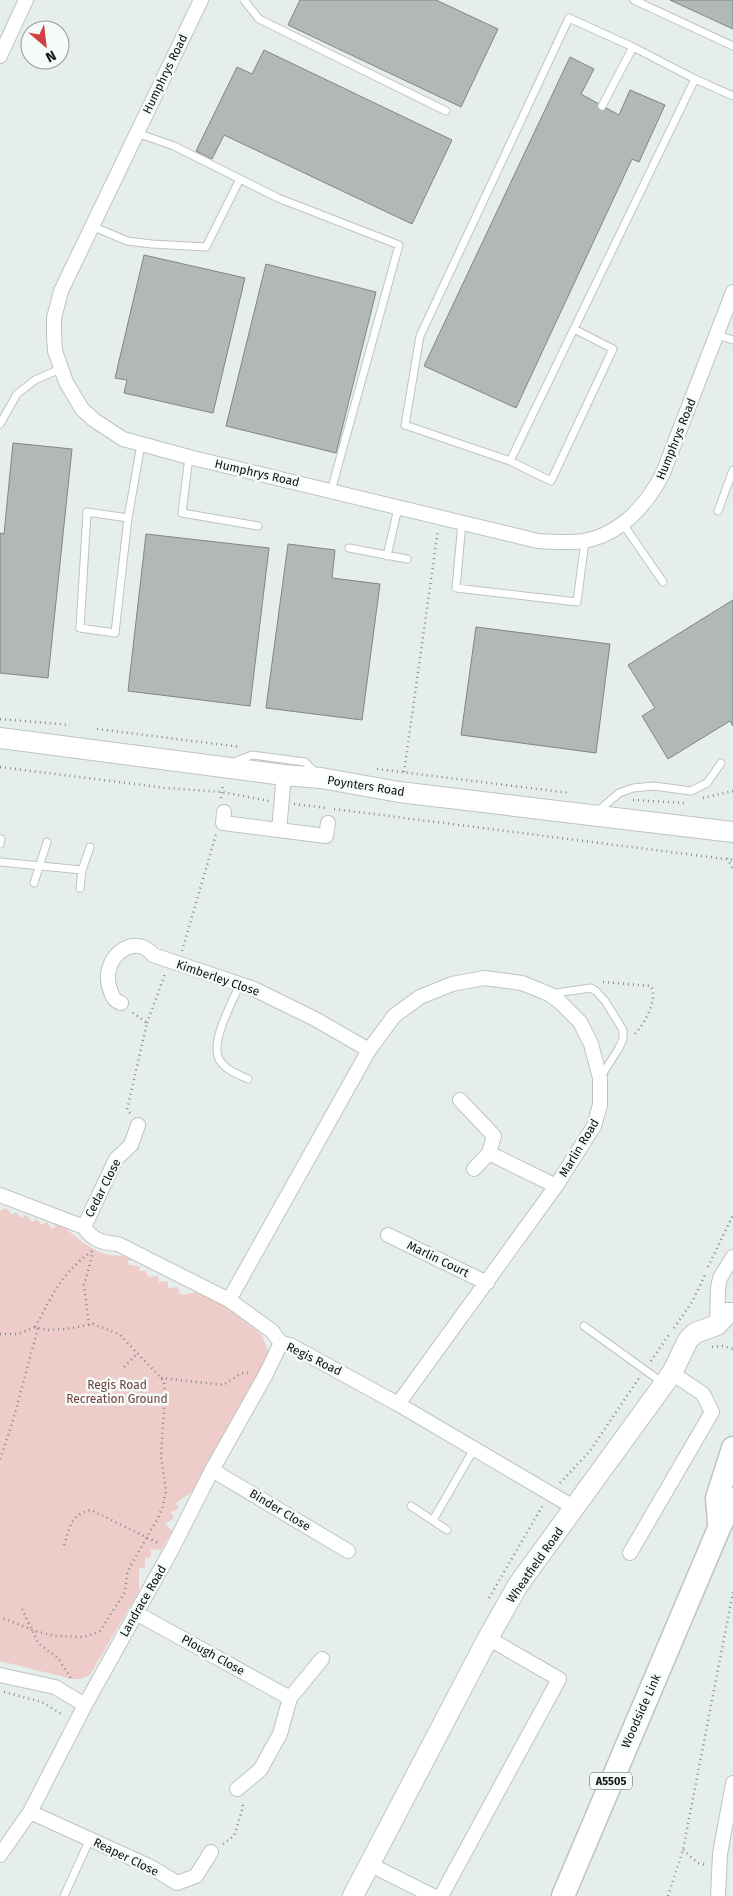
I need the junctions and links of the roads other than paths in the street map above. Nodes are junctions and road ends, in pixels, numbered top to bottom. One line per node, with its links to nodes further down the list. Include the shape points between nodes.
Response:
1 (26, 0): 7 (street)
2 (201, 0): 12 (street, Humphrys Road)
3 (244, 0): 11 (lane, via 259,19)
4 (634, 0): 5 (lane)
5 (733, 46)
6 (633, 47): 8 (lane); 10 (lane); 23 (lane, via 569,18 420,336 405,425)
7 (0, 56)
8 (695, 79): 9 (lane); 16 (lane)
9 (733, 96)
10 (602, 106)
11 (446, 110)
12 (137, 133): 13 (lane, via 174,146); 14 (street, Humphrys Road)
13 (240, 179): 14 (lane, via 206,247 127,241); 25 (lane, via 278,198 399,245)
14 (92, 226): 19 (street, Humphrys Road, via 61,291 54,318 54,351)
15 (733, 292): 17 (street, Humphrys Road)
16 (574, 329): 23 (lane); 23 (lane, via 613,349 551,481)
17 (717, 336): 18 (lane); 30 (street, Humphrys Road, via 655,490)
18 (733, 340)
19 (60, 369): 20 (lane, via 36,380 17,394); 21 (street, Humphrys Road, via 77,402 94,420 123,439)
20 (0, 424)
21 (141, 444): 22 (street, Humphrys Road); 28 (lane)
22 (189, 457): 25 (street, Humphrys Road); 31 (lane, via 182,513)
23 (510, 461)
24 (733, 470): 27 (lane)
25 (331, 491): 26 (street, Humphrys Road)
26 (398, 508): 29 (street, Humphrys Road); 34 (lane)
27 (718, 511)
28 (128, 518): 28 (lane, via 115,634 80,628 87,512)
29 (462, 523): 32 (street, Humphrys Road, via 538,542); 32 (lane, via 456,588 577,602)
30 (623, 524): 32 (street, Humphrys Road); 36 (lane)
31 (258, 526)
32 (584, 541)
33 (349, 548): 34 (lane)
34 (387, 556): 35 (lane)
35 (407, 560)
36 (663, 582)
37 (0, 738): 39 (street, Poynters Road)
38 (721, 763): 42 (lane, via 707,783 691,791 654,786 633,788 619,793)
39 (224, 766): 40 (street, Poynters Road); 41 (lane, via 252,755 305,762)
40 (284, 775): 41 (street, Poynters Road); 45 (street)
41 (321, 778): 42 (street, Poynters Road, via 399,792)
42 (595, 814): 46 (street, Poynters Road)
43 (224, 817): 45 (street)
44 (328, 823): 45 (street, via 326,836)
45 (279, 830)
46 (733, 832)
47 (1, 839): 49 (lane)
48 (47, 842): 52 (lane)
49 (0, 844)
50 (90, 847): 53 (lane)
51 (0, 862): 52 (lane)
52 (40, 866): 53 (lane); 54 (lane)
53 (82, 870): 55 (lane)
54 (34, 883)
55 (80, 888)
56 (240, 984): 58 (street, Kimberley Close, via 153,955 148,948 137,946 116,955 106,977 113,998); 59 (street, Kimberley Close, via 315,1019); 61 (lane, via 218,1037 217,1050 225,1067)
57 (549, 994): 59 (street, Marlin Road, via 522,983 484,978 452,984 420,997 394,1016); 60 (street, Marlin Road, via 570,1010 586,1032); 60 (lane, via 591,988 605,1001 623,1030 619,1048)
58 (121, 1003)
59 (369, 1050): 72 (street, Marlin Road)
60 (600, 1078): 66 (street, Marlin Road, via 597,1120)
61 (248, 1079)
62 (460, 1100): 64 (street, via 494,1136)
63 (138, 1125): 68 (street, Cedar Close, via 131,1145 116,1159)
64 (490, 1153): 65 (street); 66 (street)
65 (474, 1169)
66 (556, 1186): 71 (street, Marlin Road)
67 (0, 1195): 68 (street, Regis Road)
68 (84, 1227): 72 (street, Regis Road, via 97,1240 118,1244)
69 (388, 1235): 71 (street, Marlin Court)
70 (733, 1257): 75 (street, via 720,1278 718,1288)
71 (487, 1283): 78 (street, Marlin Road)
72 (229, 1300): 76 (street, Regis Road, via 272,1331)
73 (733, 1313): 75 (street, Wheatfield Road, via 728,1313)
74 (584, 1326): 77 (lane, via 645,1370)
75 (725, 1330): 77 (street, Wheatfield Road, via 695,1332)
76 (281, 1343): 78 (street, Regis Road); 81 (street, Landrace Road)
77 (668, 1378): 84 (street, Wheatfield Road); 89 (street, via 703,1394 712,1412)
78 (398, 1404): 80 (street, Regis Road)
79 (733, 1448): 86 (main road, Woodside Link / A5505, via 717,1498)
80 (474, 1449): 84 (street, Regis Road); 85 (lane)
81 (212, 1470): 88 (street, Binder Close); 90 (street, Landrace Road)
82 (733, 1499): 86 (main road, Woodside Link / A5505)
83 (411, 1506): 85 (lane)
84 (575, 1508): 91 (street, Wheatfield Road, via 518,1585)
85 (433, 1520): 87 (lane)
86 (720, 1526): 107 (main road, Woodside Link / A5505)
87 (447, 1530)
88 (348, 1551)
89 (630, 1553)
90 (136, 1612): 94 (street, Plough Close); 95 (street, Landrace Road)
91 (488, 1638): 102 (street, Wheatfield Road); 106 (street, via 559,1679)
92 (322, 1659): 94 (street)
93 (0, 1675): 95 (street, via 55,1687)
94 (290, 1698): 97 (street, via 280,1734 260,1770)
95 (85, 1704): 98 (street, Landrace Road)
96 (733, 1783): 108 (street, via 720,1854)
97 (237, 1789)
98 (30, 1812): 99 (street, Reaper Close); 101 (street, Landrace Road)
99 (90, 1839): 100 (street, Reaper Close, via 152,1867 177,1883 196,1876); 103 (lane)
100 (212, 1852)
101 (0, 1855)
102 (370, 1864): 104 (street, Wheatfield Road); 105 (street)
103 (64, 1896)
104 (353, 1896)
105 (433, 1896)
106 (441, 1896)
107 (563, 1896)
108 (718, 1896)

